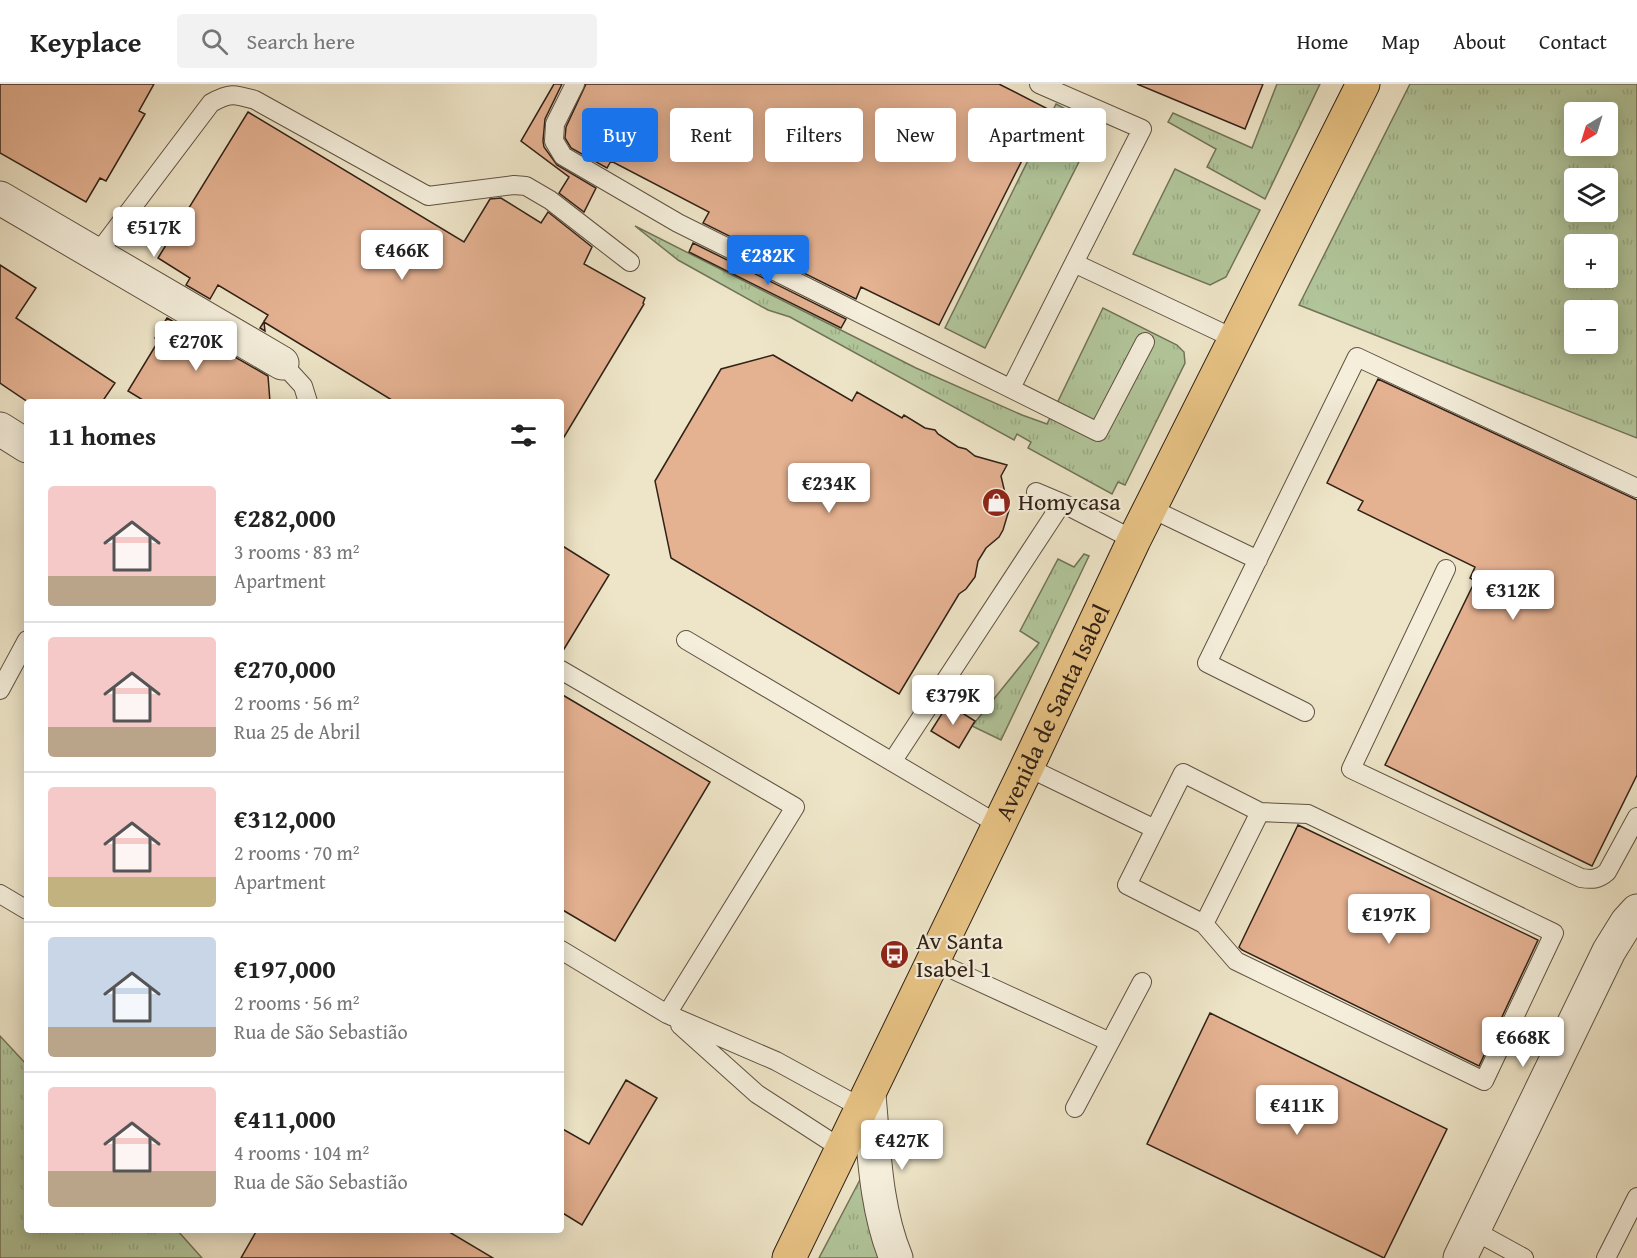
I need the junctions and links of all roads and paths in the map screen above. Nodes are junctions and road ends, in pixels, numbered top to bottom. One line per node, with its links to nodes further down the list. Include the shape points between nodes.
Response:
1 (575, 84): 11 (lane, via 555,124 554,141 563,156 678,224)
2 (1039, 84): 7 (lane, via 1142,129)
3 (1363, 84): 8 (main road, Avenida de Santa Isabel)
4 (0, 198): 5 (street)
5 (97, 254): 6 (lane, via 211,103 232,95 255,100 428,196 514,184 526,186); 10 (street)
6 (630, 262)
7 (1074, 263): 8 (lane); 11 (lane)
8 (1235, 339): 18 (main road, Avenida de Santa Isabel)
9 (1145, 342): 11 (lane, via 1098,432)
10 (282, 363): 12 (lane, via 303,386)
11 (1011, 388)
12 (307, 399)
13 (0, 429): 14 (street)
14 (24, 444)
15 (1637, 488): 20 (lane, via 1358,357)
16 (1036, 492): 17 (lane)
17 (1062, 503): 19 (lane); 27 (lane)
18 (1150, 508): 19 (main road, Avenida de Santa Isabel); 20 (lane)
19 (1134, 540): 28 (main road, Avenida de Santa Isabel)
20 (1258, 560): 26 (lane, via 1207,663)
21 (1446, 569): 30 (lane, via 1351,769 1581,878 1601,877 1607,872)
22 (686, 640): 27 (lane)
23 (24, 646): 25 (lane)
24 (564, 672): 40 (lane, via 795,807)
25 (0, 690)
26 (1305, 711)
27 (891, 762): 31 (lane)
28 (1027, 768): 31 (main road, Avenida de Santa Isabel); 32 (lane)
29 (1260, 812): 32 (lane, via 1182,773); 36 (lane); 36 (lane, via 1308,814 1554,933 1484,1081 1236,961)
30 (1637, 817)
31 (999, 825): 38 (main road, Avenida de Santa Isabel)
32 (1155, 829): 36 (lane, via 1127,885)
33 (0, 894): 34 (lane)
34 (24, 908)
35 (1637, 911): 46 (street, via 1609,951)
36 (1204, 924)
37 (564, 952): 40 (lane)
38 (934, 961): 41 (lane); 42 (main road, Avenida de Santa Isabel)
39 (1142, 982): 41 (lane)
40 (667, 1014): 42 (lane); 44 (lane, via 757,1094)
41 (1110, 1042): 43 (lane)
42 (866, 1101): 44 (main road, Avenida de Santa Isabel); 48 (street, via 888,1239)
43 (1075, 1108)
44 (842, 1149): 47 (main road, Avenida de Santa Isabel)
45 (1637, 1197): 50 (lane)
46 (1466, 1244): 49 (lane)
47 (789, 1258)
48 (896, 1258)
49 (1524, 1258)
50 (1606, 1258)

